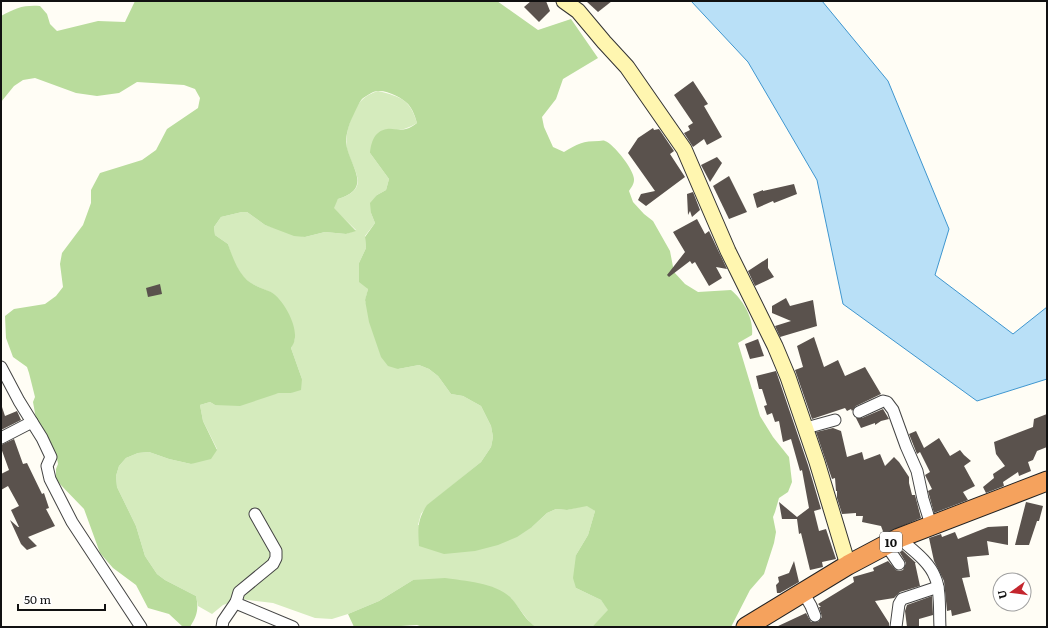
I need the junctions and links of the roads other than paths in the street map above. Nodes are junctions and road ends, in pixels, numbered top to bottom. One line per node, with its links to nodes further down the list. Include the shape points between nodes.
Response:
1 (564, 1): 6 (street, via 578,11 627,67 684,149 728,251 775,346)
2 (1, 367): 5 (street)
3 (859, 412): 10 (street, via 883,401 893,410 916,470)
4 (835, 420): 6 (street)
5 (32, 422): 7 (street); 18 (street, via 51,457 47,466 50,479 72,522)
6 (806, 428): 13 (street)
7 (1, 438)
8 (1047, 481): 10 (highway, 10)
9 (255, 514): 16 (street, via 276,551 276,558 273,564 238,592)
10 (931, 525): 11 (highway, 10)
11 (892, 541): 12 (street); 13 (highway, 10); 14 (street, via 929,567)
12 (899, 564)
13 (848, 565): 15 (highway, 10)
14 (938, 587): 22 (street, via 902,600 899,604); 23 (street)
15 (803, 592): 17 (street); 21 (highway, 10)
16 (236, 602): 19 (street, via 223,621); 20 (street)
17 (815, 616)
18 (141, 627)
19 (222, 627)
20 (293, 627)
21 (746, 627)
22 (896, 627)
23 (940, 627)

